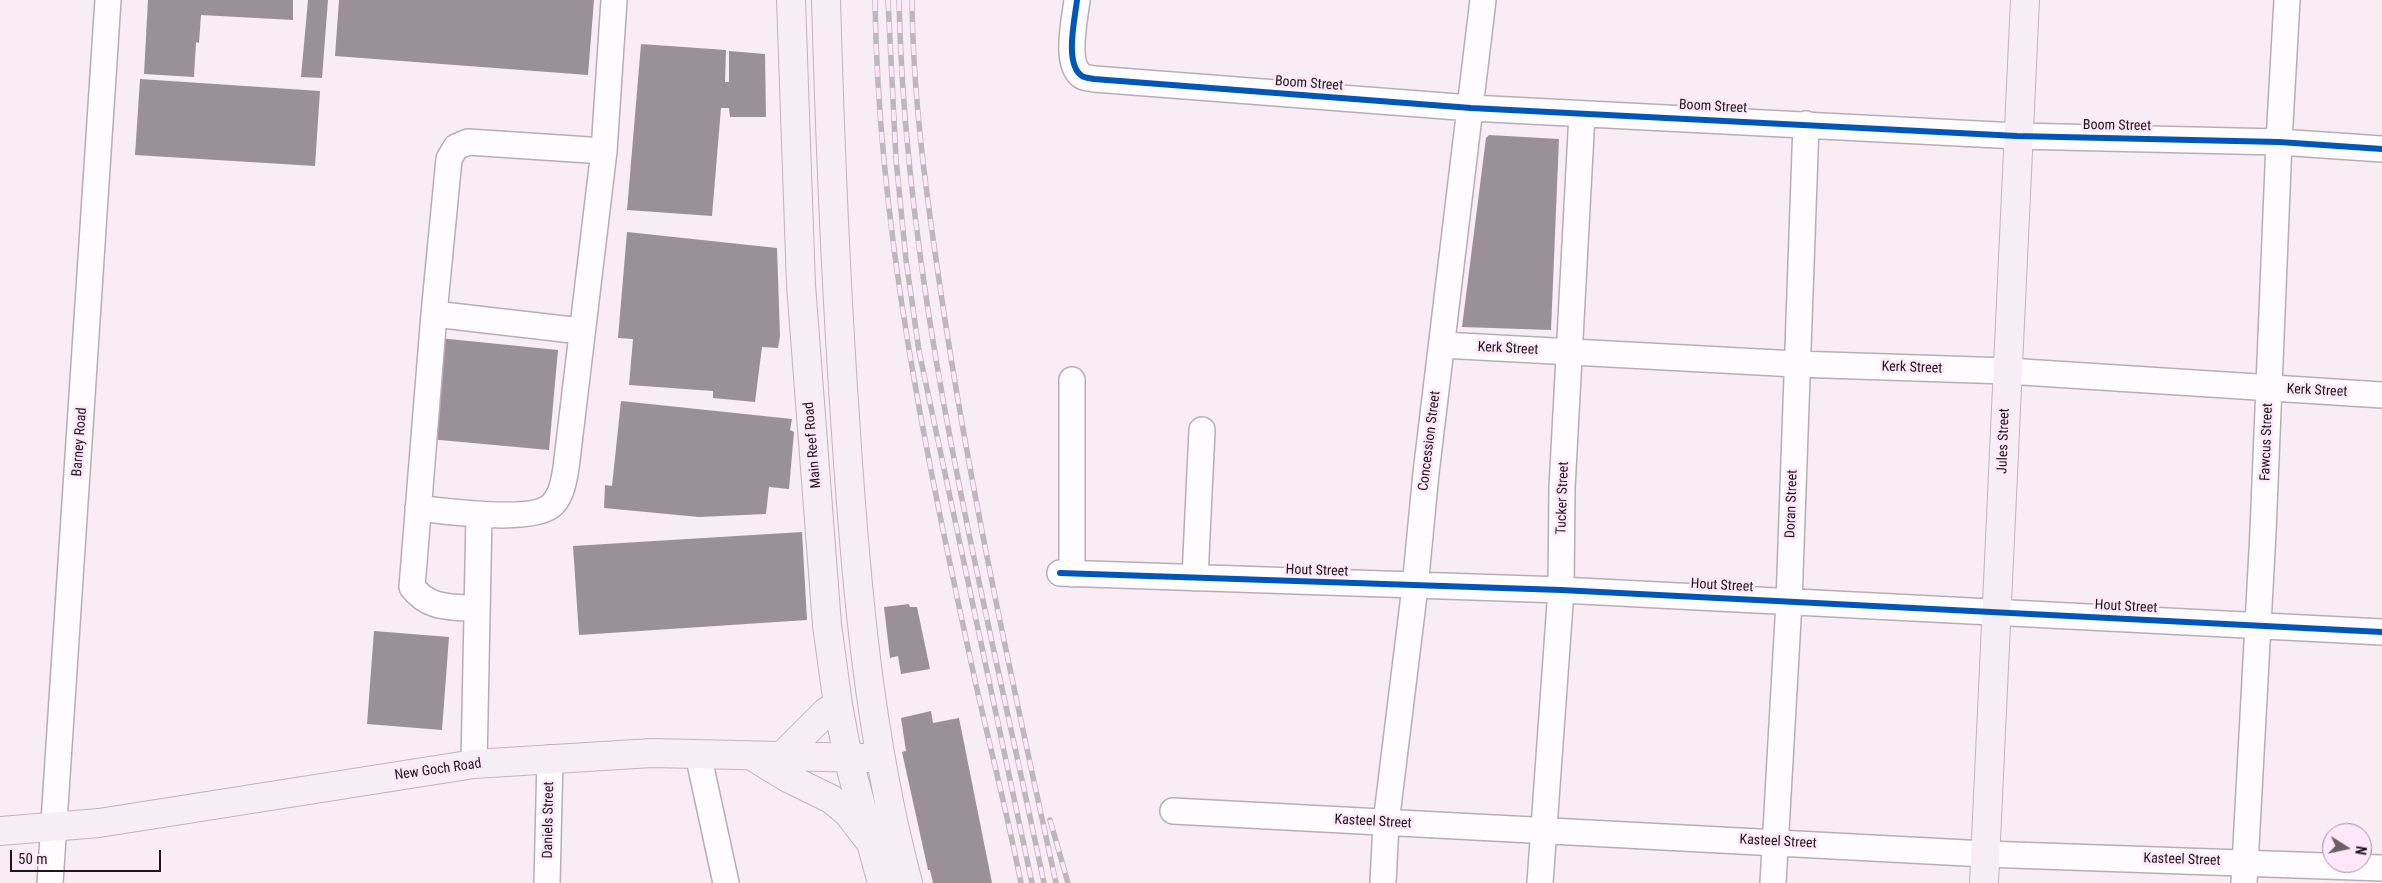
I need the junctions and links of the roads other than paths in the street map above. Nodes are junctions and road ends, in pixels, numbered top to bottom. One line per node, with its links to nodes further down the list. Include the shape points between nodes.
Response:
1 (108, 0): 46 (street, Barney Road)
2 (614, 0): 15 (street)
3 (791, 0): 36 (main road, Main Reef Road, via 801,285 827,625)
4 (826, 0): 42 (main road, via 834,232 851,515)
5 (1077, 0): 9 (street, Boom Street, via 1072,57 1082,76)
6 (1483, 0): 9 (street, Concession Street)
7 (2025, 0): 12 (main road, Jules Street)
8 (2287, 0): 13 (street, Fawcus Street)
9 (1471, 108): 10 (street, Boom Street); 18 (street, Concession Street)
10 (1582, 114): 11 (street, Boom Street); 19 (street, Tucker Street)
11 (1806, 124): 12 (street, Boom Street); 20 (street, Doran Street)
12 (2017, 136): 13 (street, Boom Street); 21 (main road, Jules Street)
13 (2279, 142): 14 (street, Boom Street); 23 (street, Fawcus Street)
14 (2382, 149)
15 (604, 151): 16 (street, via 468,142 456,147 449,159); 17 (street)
16 (434, 314): 17 (street); 26 (street)
17 (581, 331): 27 (street, via 566,468 557,497 553,504 539,512)
18 (1442, 345): 19 (street, Kerk Street); 29 (street, Concession Street)
19 (1568, 352): 20 (street, Kerk Street); 30 (street, Tucker Street)
20 (1796, 364): 21 (street, Kerk Street); 31 (street, Doran Street)
21 (2007, 371): 23 (street, Kerk Street); 33 (main road, Jules Street)
22 (1072, 380): 28 (street, Hout Street, via 1066,574)
23 (2269, 388): 24 (street, Kerk Street); 34 (street, Fawcus Street)
24 (2382, 395)
25 (1202, 430): 28 (street)
26 (418, 508): 27 (street); 32 (street, via 412,587 432,605)
27 (479, 515): 32 (street)
28 (1195, 578): 29 (street, Hout Street)
29 (1415, 587): 30 (street, Hout Street); 45 (street, Concession Street)
30 (1561, 590): 31 (street, Hout Street); 47 (street, Tucker Street)
31 (1789, 602): 33 (street, Hout Street); 49 (street, Doran Street)
32 (477, 609): 43 (street)
33 (1996, 613): 34 (street, Hout Street); 51 (main road, Jules Street)
34 (2258, 625): 35 (street, Hout Street); 53 (street, Fawcus Street)
35 (2382, 632)
36 (838, 705): 39 (main road, via 826,712); 41 (main road, Main Reef Road)
37 (698, 754): 38 (main road, New Goch Road); 40 (main road, New Goch Road); 56 (street)
38 (752, 756): 39 (main road, New Goch Road); 50 (main road, via 831,799 848,813)
39 (782, 756): 41 (main road, New Goch Road)
40 (550, 758): 43 (main road, New Goch Road); 55 (street, Daniels Street)
41 (848, 758): 42 (main road, New Goch Road); 50 (main road, Main Reef Road)
42 (880, 758): 58 (main road)
43 (474, 764): 46 (main road, New Goch Road)
44 (1173, 811): 45 (street, Kasteel Street)
45 (1386, 823): 47 (street, Kasteel Street); 59 (street, Concession Street)
46 (54, 828): 48 (main road, New Goch Road); 54 (street, Barney Road)
47 (1542, 829): 49 (street, Kasteel Street); 60 (street, Tucker Street)
48 (0, 831)
49 (1776, 842): 51 (street, Kasteel Street); 61 (street, Doran Street)
50 (874, 847): 57 (main road, Main Reef Road)
51 (1985, 854): 53 (street, Kasteel Street); 62 (main road, Jules Street)
52 (2382, 868): 53 (street, Kasteel Street)
53 (2245, 872)
54 (50, 883)
55 (548, 883)
56 (726, 883)
57 (882, 883)
58 (908, 883)
59 (1383, 883)
60 (1540, 883)
61 (1774, 883)
62 (1984, 883)

